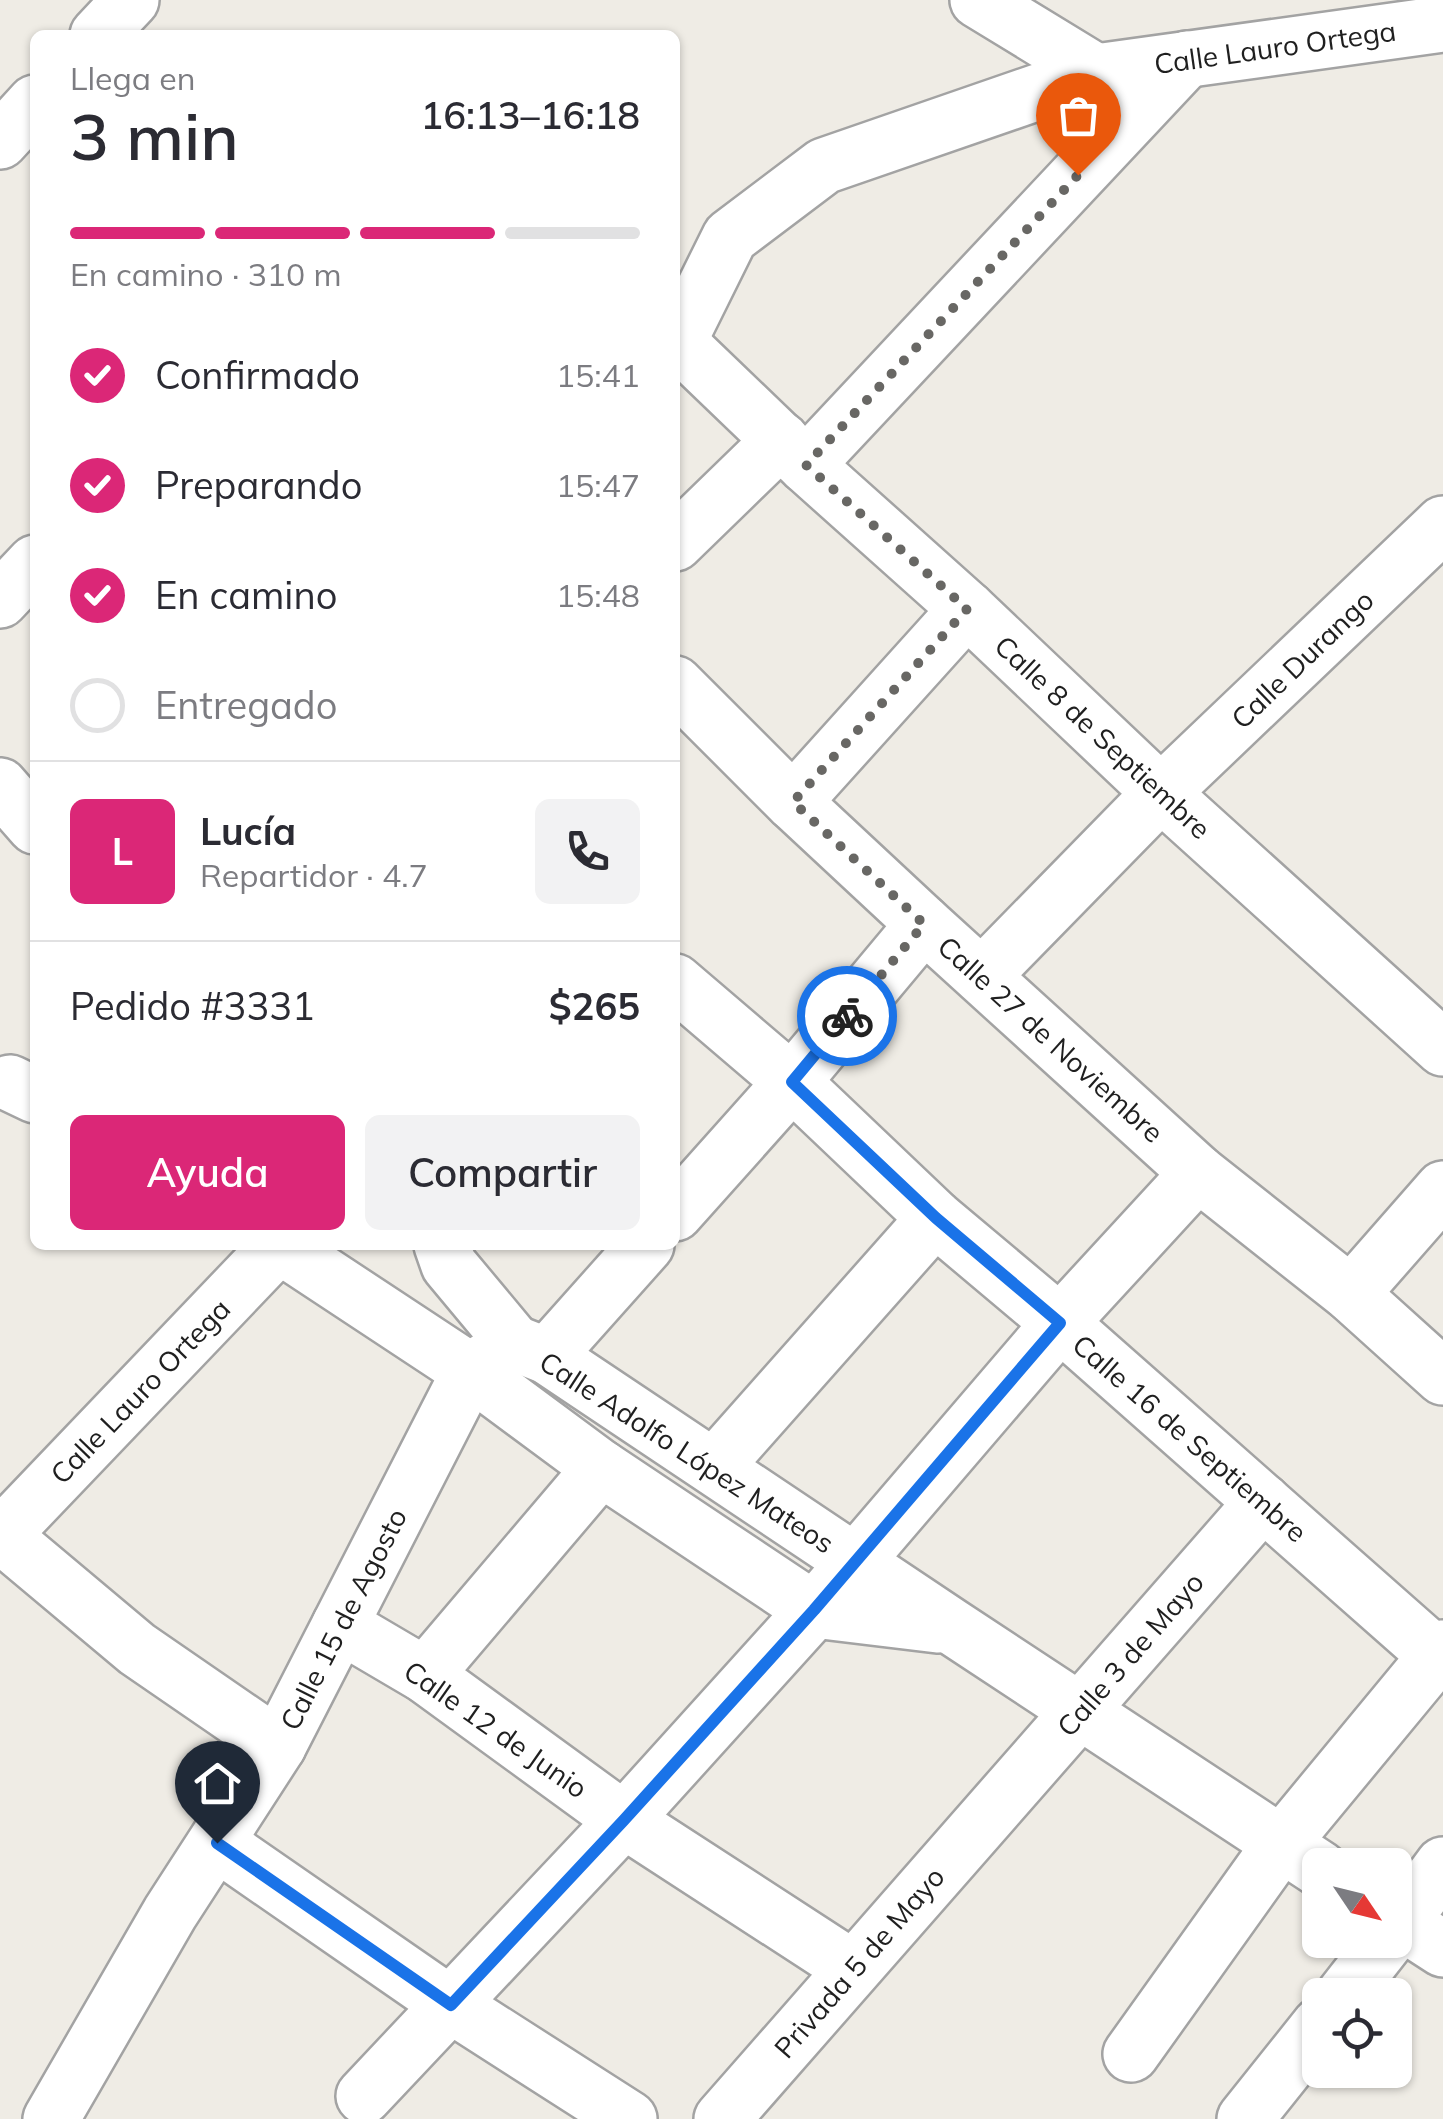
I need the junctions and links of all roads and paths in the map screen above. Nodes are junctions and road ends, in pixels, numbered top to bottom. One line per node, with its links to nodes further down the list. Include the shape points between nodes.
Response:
1 (130, 0): 4 (street)
2 (978, 0): 6 (street)
3 (1442, 25): 5 (street, Calle Lauro Ortega)
4 (103, 30)
5 (1187, 59): 6 (street, Calle Lauro Ortega); 11 (street)
6 (1096, 72): 9 (street, Calle Lauro Ortega, via 824,166 730,237)
7 (30, 109): 8 (street)
8 (0, 141)
9 (680, 337)
10 (680, 349): 11 (street, Calle 8 de Septiembre)
11 (793, 452): 13 (street); 16 (street, Calle 8 de Septiembre)
12 (1443, 524): 19 (street, Calle Durango)
13 (680, 540)
14 (30, 568): 15 (street)
15 (0, 600)
16 (967, 609): 19 (street, Calle 8 de Septiembre); 20 (street)
17 (680, 689): 20 (street, Calle 27 de Noviembre)
18 (0, 786): 21 (street)
19 (1161, 793): 23 (street, Calle Durango); 25 (street, Calle 8 de Septiembre)
20 (793, 802): 22 (street, Calle 27 de Noviembre)
21 (30, 820)
22 (924, 924): 23 (street, Calle 27 de Noviembre); 26 (street)
23 (982, 976): 27 (street, Calle 27 de Noviembre)
24 (680, 986): 26 (street, Calle 16 de Septiembre)
25 (1443, 1048)
26 (792, 1082): 29 (street); 30 (street, Calle 16 de Septiembre)
27 (1198, 1173): 35 (street, Calle 27 de Noviembre); 36 (street)
28 (1443, 1190): 35 (street)
29 (680, 1206)
30 (936, 1218): 36 (street, Calle 16 de Septiembre); 39 (street)
31 (274, 1250): 42 (street, Calle Lauro Ortega)
32 (289, 1250): 37 (street, Calle Adolfo López Mateos)
33 (444, 1250): 37 (street)
34 (640, 1250): 37 (street, Calle 15 de Agosto)
35 (1351, 1294): 38 (street, Calle 27 de Noviembre)
36 (1060, 1323): 41 (street, Calle 16 de Septiembre); 43 (street)
37 (510, 1357): 39 (street, Calle Adolfo López Mateos); 40 (street, Calle Adolfo López Mateos); 45 (street, Calle 15 de Agosto)
38 (1443, 1377)
39 (715, 1466): 43 (street, Calle Adolfo López Mateos)
40 (601, 1468): 44 (street, Calle Adolfo López Mateos); 48 (street)
41 (1263, 1502): 47 (street, Calle 16 de Septiembre); 49 (street, Calle 3 de Mayo)
42 (0, 1536): 50 (street, via 137,1650)
43 (854, 1562): 44 (street); 46 (street, Calle Adolfo López Mateos)
44 (814, 1610): 46 (street, Calle Adolfo López Mateos); 52 (street)
45 (340, 1625): 48 (street, Calle 12 de Junio); 50 (street, Calle 15 de Agosto)
46 (950, 1626): 49 (street, Calle Adolfo López Mateos)
47 (1440, 1652): 54 (street)
48 (425, 1676): 52 (street, Calle 12 de Junio)
49 (1080, 1712): 51 (street, Calle 3 de Mayo); 54 (street, Calle Adolfo López Mateos)
50 (278, 1746): 53 (street, Calle 15 de Agosto)
51 (996, 1806): 58 (street, Privada 5 de Mayo)
52 (624, 1820): 58 (street, Calle 12 de Junio); 60 (street)
53 (217, 1843): 60 (street); 64 (street, Calle 15 de Agosto)
54 (1301, 1856): 62 (street)
55 (1443, 1865): 56 (street)
56 (1412, 1918)
57 (1379, 1958): 59 (street)
58 (852, 1968): 66 (street, Privada 5 de Mayo)
59 (1360, 1978)
60 (451, 2005): 63 (street); 65 (street)
61 (1302, 2048): 67 (street)
62 (1131, 2054)
63 (364, 2096)
64 (51, 2119)
65 (629, 2119)
66 (722, 2119)
67 (1245, 2119)

